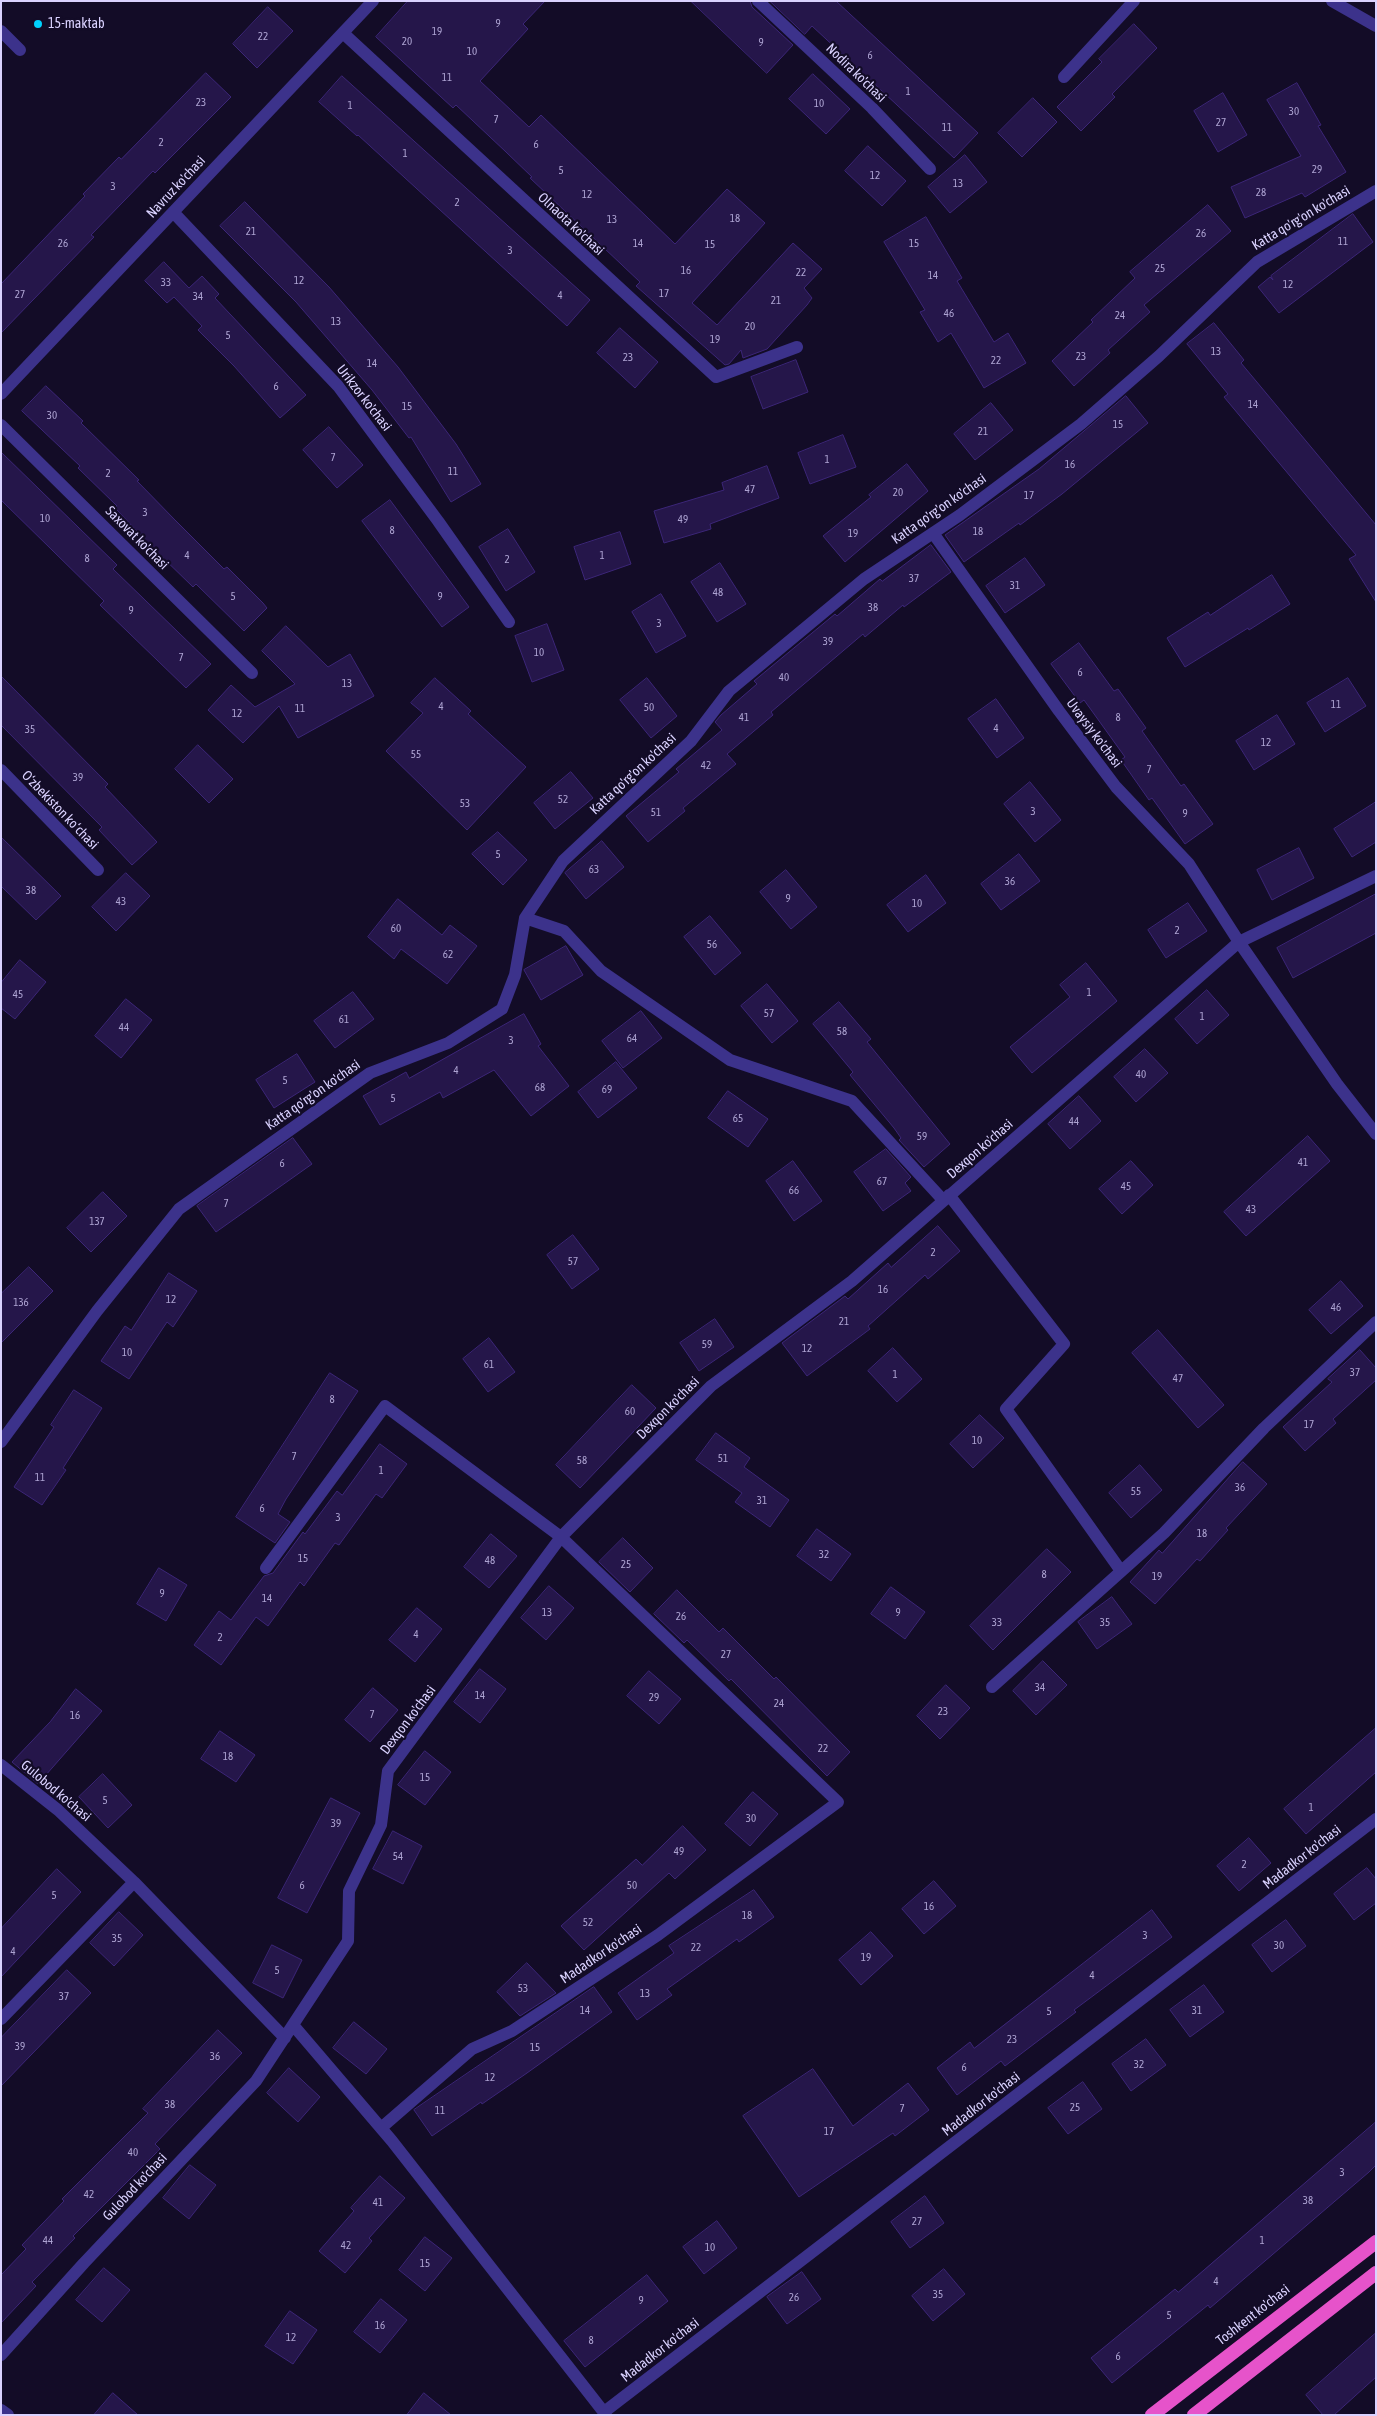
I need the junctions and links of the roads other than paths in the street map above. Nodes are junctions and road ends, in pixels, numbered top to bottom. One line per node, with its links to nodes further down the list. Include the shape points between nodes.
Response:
1 (373, 1): 7 (street, Navruz ko'chasi)
2 (758, 1): 10 (street, Nodira ko'chasi, via 872,108)
3 (1134, 1): 9 (street)
4 (1332, 1): 5 (street)
5 (1376, 26)
6 (1, 31): 8 (street)
7 (343, 33): 12 (street, Navruz ko'chasi); 13 (street, Olnaota ko'chasi, via 716,377)
8 (20, 50)
9 (1064, 77)
10 (930, 169)
11 (1376, 191): 16 (street, Katta qo'rg'on ko'chasi, via 1256,262 1159,356 1081,424)
12 (174, 212): 14 (street, Navruz ko'chasi); 17 (street, Urikzor ko'chasi, via 338,386)
13 (797, 347)
14 (1, 394)
15 (1, 426): 18 (street, Saxovat ko'chasi)
16 (933, 533): 22 (street, Katta qo'rg'on ko'chasi, via 864,579 729,691 691,741 564,860); 23 (street, Uvaysiy ko'chasi, via 1116,787 1190,864)
17 (509, 622)
18 (252, 673)
19 (1, 770): 20 (street, O‘zbekiston ko‘chasi)
20 (98, 870)
21 (1376, 876): 23 (street, Dexqon ko'chasi)
22 (525, 918): 25 (street, via 564,931 601,972 730,1060 852,1101); 27 (street, Katta qo'rg'on ko'chasi, via 516,975 502,1009 448,1043 370,1073 179,1209 97,1311)
23 (1239, 942): 24 (street, Uvaysiy ko'chasi, via 1337,1084); 25 (street, Dexqon ko'chasi)
24 (1376, 1134)
25 (946, 1198): 28 (street, Dexqon ko'chasi, via 852,1281 711,1386); 30 (street, via 1064,1344 1006,1409)
26 (1376, 1322): 30 (street)
27 (1, 1442)
28 (561, 1537): 29 (street, via 384,1406); 36 (street, Dexqon ko'chasi, via 388,1771 381,1826 349,1891 348,1941); 38 (street, Madadkor ko'chasi, via 838,1802 658,1934 512,2031 472,2049)
29 (266, 1568)
30 (1121, 1571): 31 (street)
31 (992, 1687)
32 (1, 1765): 34 (street, Gulobod ko'chasi, via 58,1810)
33 (1376, 1819): 43 (street, Madadkor ko'chasi)
34 (134, 1882): 35 (street); 37 (street, Gulobod ko'chasi)
35 (1, 2019)
36 (293, 2025): 37 (street, Gulobod ko'chasi); 38 (street, Madadkor ko'chasi)
37 (285, 2038): 41 (street, Gulobod ko'chasi, via 256,2082)
38 (381, 2128): 43 (street, Madadkor ko'chasi)
39 (1376, 2242): 45 (highway, Toshkent ko'chasi)
40 (1376, 2273): 46 (highway)
41 (1, 2355)
42 (1, 2410): 44 (street)
43 (605, 2413)
44 (8, 2415)
45 (1152, 2415)
46 (1194, 2415)

